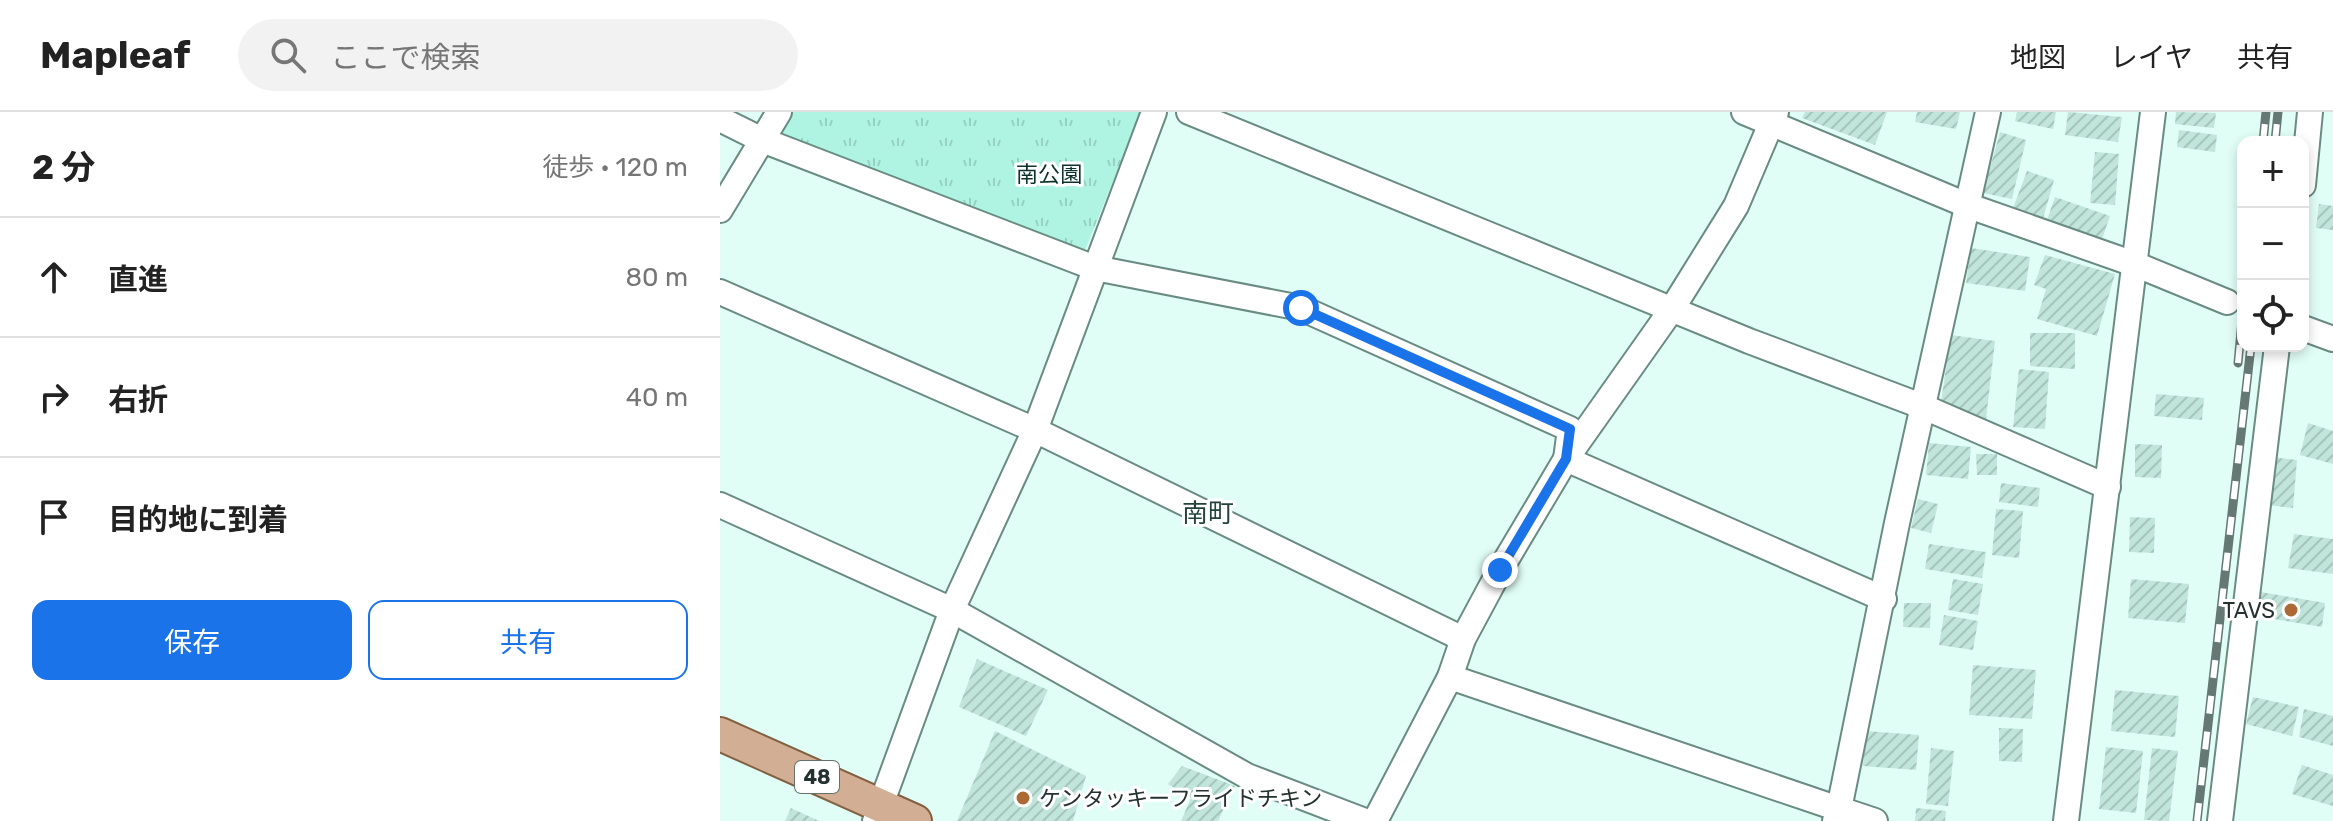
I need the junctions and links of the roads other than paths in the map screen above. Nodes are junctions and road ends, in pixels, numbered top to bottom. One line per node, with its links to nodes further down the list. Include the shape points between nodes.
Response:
1 (779, 112): 11 (street)
2 (1154, 112): 15 (street)
3 (1189, 112): 18 (street)
4 (1744, 112): 8 (street)
5 (1988, 112): 12 (street)
6 (2153, 112): 14 (street)
7 (2310, 112): 10 (street)
8 (1773, 118): 12 (street); 18 (street, via 1736,206)
9 (720, 119): 11 (street)
10 (2308, 136)
11 (762, 140): 13 (street); 15 (street)
12 (1969, 206): 14 (street); 22 (street)
13 (720, 210)
14 (2137, 265): 17 (street); 25 (street)
15 (1095, 268): 23 (street); 24 (street, via 1301,308 1570,429)
16 (720, 292): 23 (street)
17 (2227, 302)
18 (1672, 309): 22 (street); 24 (street)
19 (2309, 330): 20 (street)
20 (2333, 339)
21 (2276, 352): 39 (street)
22 (1924, 407): 25 (street); 27 (street)
23 (1035, 430): 28 (street); 29 (street)
24 (1566, 459): 27 (street); 29 (street)
25 (2108, 487): 38 (street)
26 (720, 505): 28 (street)
27 (1884, 599): 33 (street)
28 (952, 610): 32 (street); 35 (street, via 1247,776)
29 (1463, 639): 30 (street)
30 (1450, 677): 33 (street); 36 (street)
31 (720, 734): 32 (main road, 48)
32 (878, 814): 34 (main road, 48)
33 (1837, 815): 37 (street)
34 (915, 821)
35 (1365, 821)
36 (1375, 821)
37 (1875, 821)
38 (2066, 821)
39 (2220, 821)

